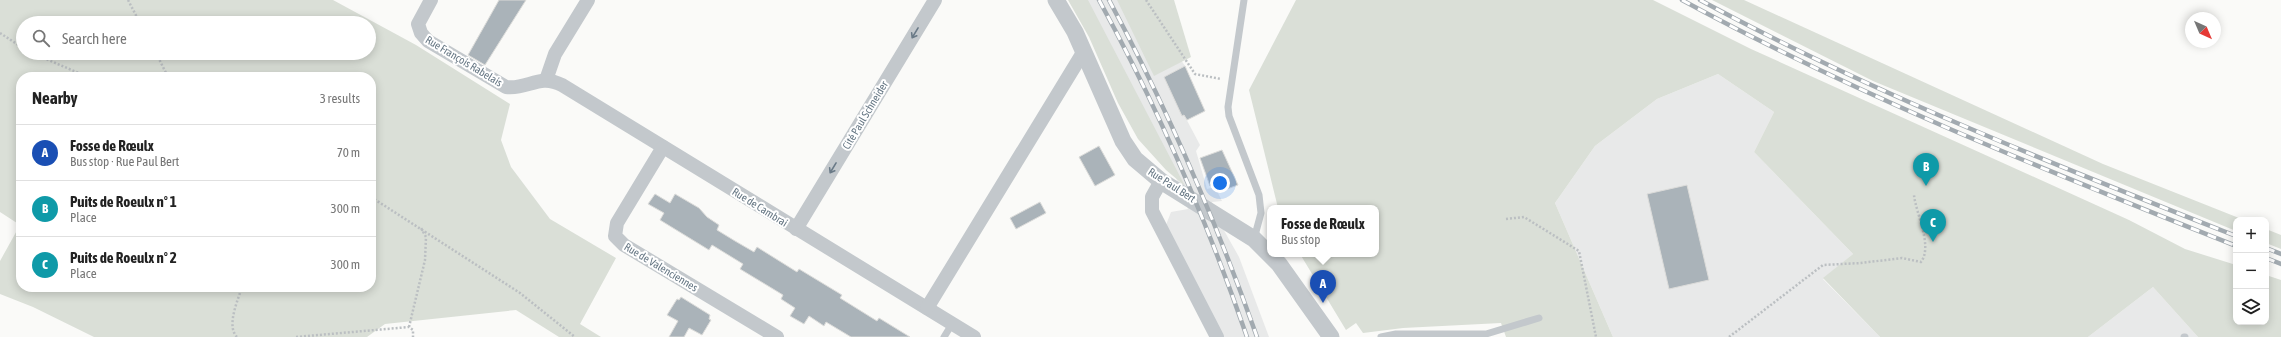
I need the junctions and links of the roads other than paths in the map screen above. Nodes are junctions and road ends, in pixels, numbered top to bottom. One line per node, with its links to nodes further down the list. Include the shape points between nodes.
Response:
1 (431, 0): 7 (street, Rue François Rabelais, via 418,24 428,41 506,87 520,87)
2 (588, 0): 7 (street, via 555,54)
3 (935, 0): 10 (street, Cité Paul Schneider, one-way to 10)
4 (1056, 0): 6 (street, Rue Paul Bert)
5 (1244, 0): 11 (lane, via 1228,99 1229,116 1257,186 1261,205 1260,222)
6 (1084, 51): 9 (street, Rue Paul Bert, via 1123,141 1136,159); 14 (street)
7 (546, 80): 8 (street, Rue de Cambrai, via 562,85)
8 (663, 147): 10 (street, Rue de Cambrai); 17 (street, Rue de Valenciennes, via 617,223 615,236 624,245)
9 (1161, 181): 11 (street, Rue Paul Bert); 20 (street, via 1152,197 1152,211)
10 (796, 229): 14 (street, Rue de Cambrai)
11 (1254, 239): 12 (street, Rue Paul Bert)
12 (1267, 252)
13 (1272, 257): 21 (street, Rue Paul Bert)
14 (927, 308): 16 (street, Rue de Cambrai)
15 (1539, 318): 22 (lane, via 1486,334 1396,334)
16 (952, 324): 18 (lane); 19 (street, Rue de Cambrai)
17 (777, 337)
18 (944, 337)
19 (974, 337)
20 (1217, 337)
21 (1331, 337)
22 (1381, 337)

